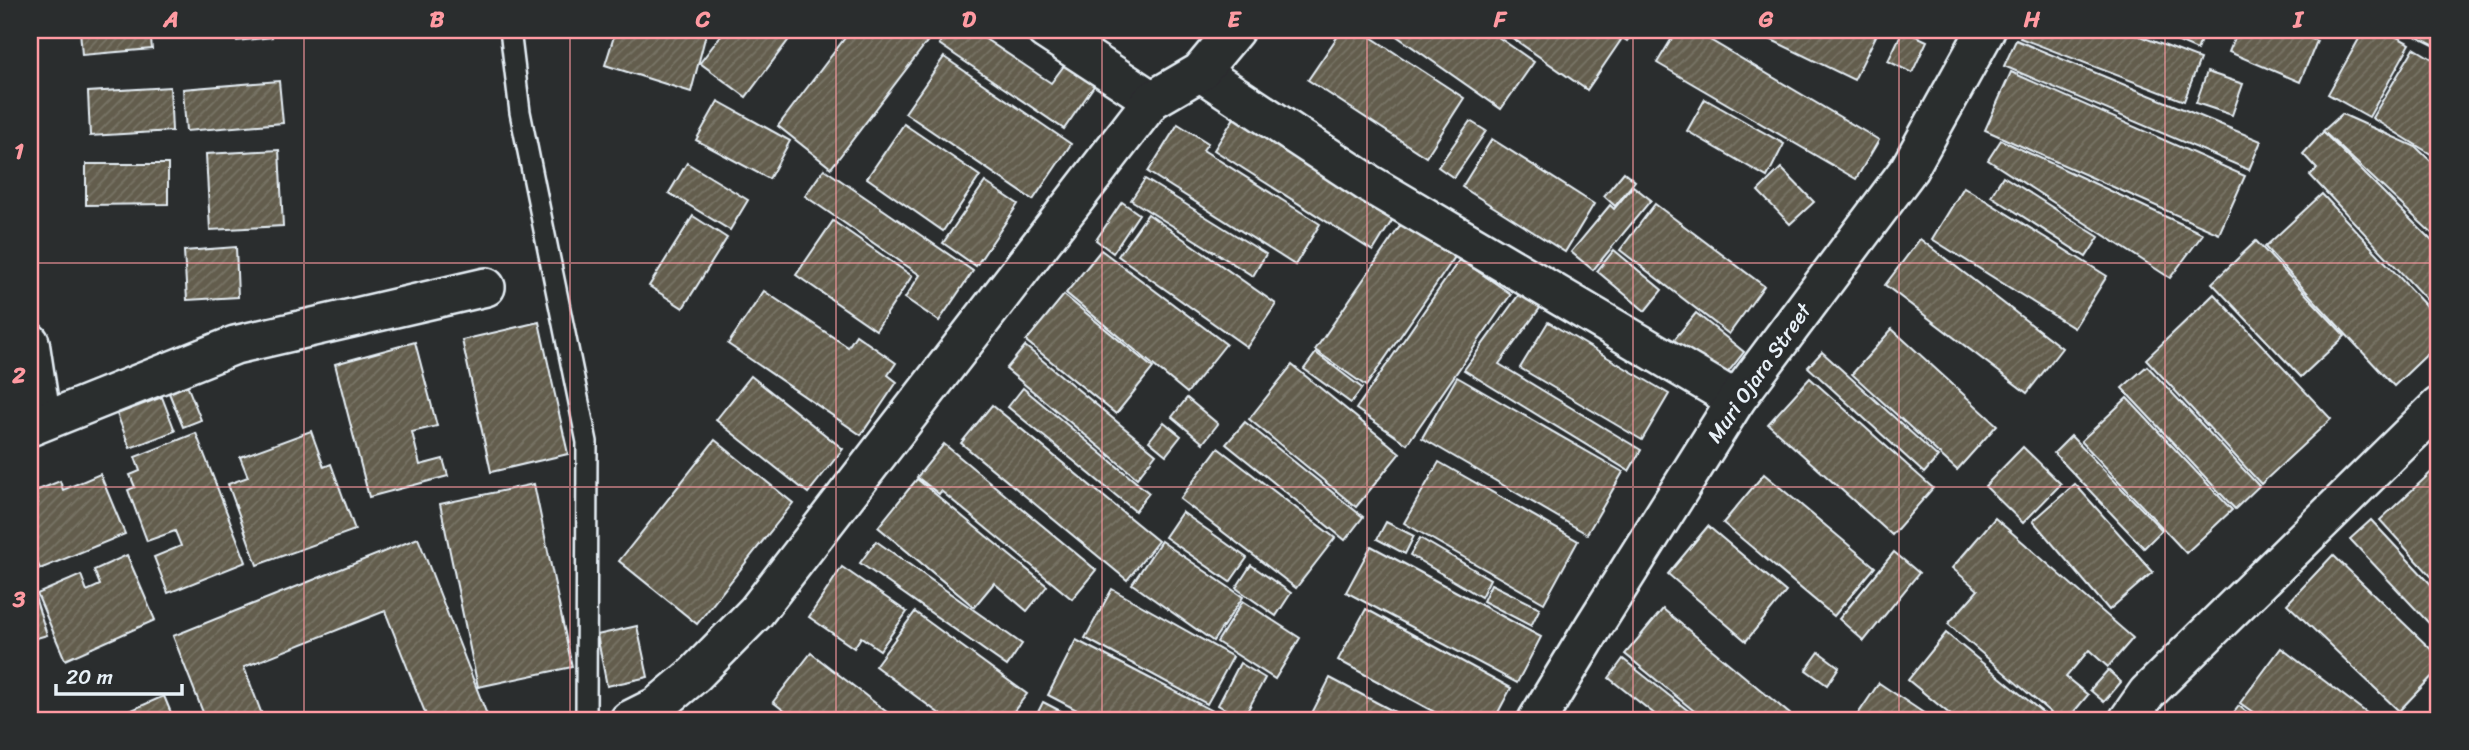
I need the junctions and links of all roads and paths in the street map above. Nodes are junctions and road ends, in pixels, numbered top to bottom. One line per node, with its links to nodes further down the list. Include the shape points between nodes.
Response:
1 (510, 30): 12 (lane, via 520,112 587,442)
2 (1045, 30): 6 (street)
3 (1235, 30): 5 (street)
4 (1986, 30): 9 (street, Muri Ojara Street, via 1909,169)
5 (1200, 72): 6 (street); 9 (street, via 1368,183)
6 (1152, 100): 13 (street, via 756,612 694,676 657,706)
7 (486, 287): 11 (street, via 235,345)
8 (30, 342): 11 (street)
9 (1736, 400): 14 (street, Muri Ojara Street)
10 (2439, 406): 15 (street, via 2147,693)
11 (36, 424)
12 (586, 720)
13 (629, 720)
14 (1537, 720)
15 (2129, 720)

